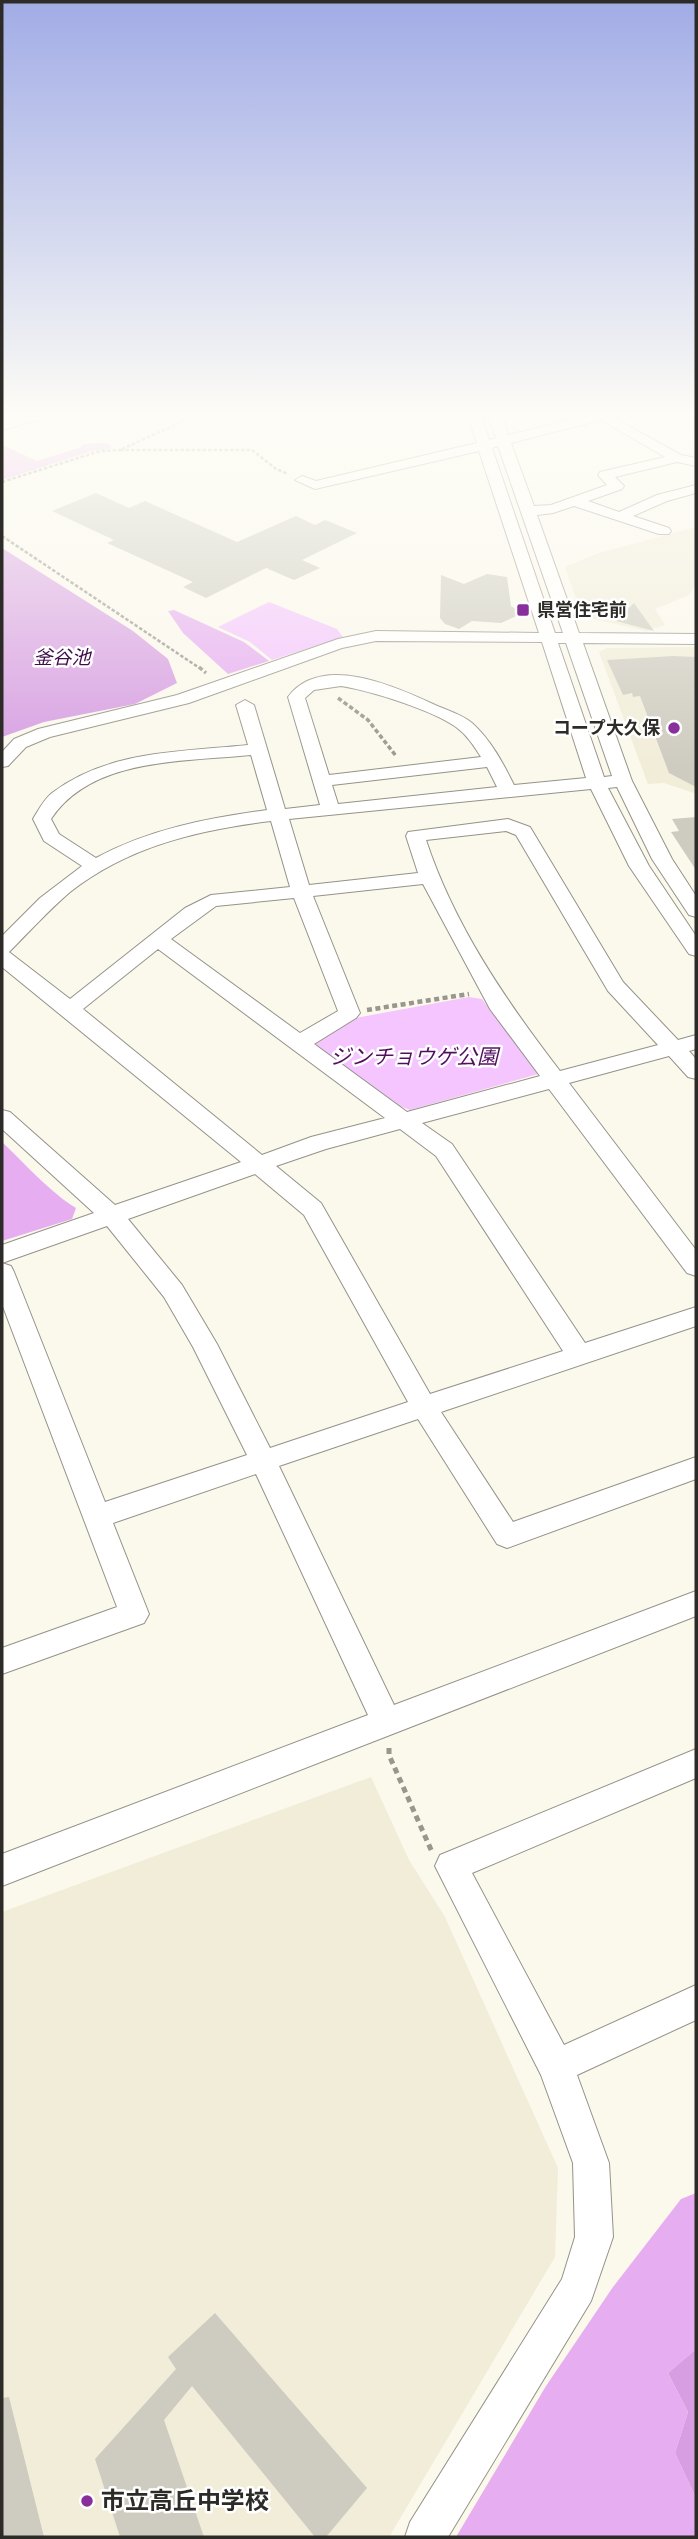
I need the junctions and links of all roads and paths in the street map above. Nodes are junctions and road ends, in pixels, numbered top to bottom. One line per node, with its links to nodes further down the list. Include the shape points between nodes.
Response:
1 (513, 529): 6 (street)
2 (533, 529): 7 (street)
3 (659, 529): 4 (street)
4 (664, 531)
5 (2, 536): 9 (path)
6 (550, 638): 7 (street); 9 (street, via 376,636 338,644); 18 (street)
7 (574, 639): 8 (street); 17 (street)
8 (696, 639)
9 (221, 684): 14 (street, via 183,699 44,733 20,743)
10 (246, 705): 12 (street)
11 (368, 720): 15 (path)
12 (258, 750): 21 (street); 22 (street, via 131,762 105,770 56,798 42,819 51,837)
13 (493, 761): 15 (street); 16 (street, via 483,743 461,723 406,697 372,686 318,682 304,686 296,696); 19 (street)
14 (2, 762)
15 (405, 770): 16 (street)
16 (322, 781): 20 (street)
17 (623, 781): 18 (street); 25 (street, via 662,859)
18 (597, 783): 19 (street); 28 (street, via 639,866)
19 (508, 791): 20 (street)
20 (331, 810): 21 (street)
21 (279, 815): 22 (street, via 169,834); 24 (street)
22 (95, 866): 27 (street, via 62,887)
23 (429, 878): 24 (street); 30 (street); 35 (street, via 415,836 508,825 523,831 615,986)
24 (301, 891): 26 (street, via 211,901); 32 (street)
25 (696, 911)
26 (159, 940): 31 (street); 34 (street)
27 (2, 948)
28 (696, 950)
29 (2, 957): 31 (street)
30 (491, 990): 32 (path); 37 (street)
31 (70, 1009): 40 (street)
32 (349, 1013): 34 (street)
33 (696, 1042): 35 (street)
34 (298, 1044): 39 (street)
35 (674, 1048): 36 (street); 37 (street)
36 (696, 1072)
37 (553, 1081): 39 (street); 43 (street)
38 (2, 1117): 41 (street)
39 (402, 1121): 40 (street); 46 (street, via 444,1150)
40 (260, 1163): 41 (street); 47 (street, via 313,1209)
41 (112, 1216): 42 (street); 48 (street, via 173,1292)
42 (2, 1255)
43 (696, 1267)
44 (2, 1272): 50 (street)
45 (696, 1316): 46 (street)
46 (579, 1355): 47 (street)
47 (424, 1407): 48 (street); 49 (street, via 507,1536)
48 (263, 1461): 50 (street); 53 (street)
49 (696, 1468)
50 (98, 1516): 52 (street, via 134,1614)
51 (696, 1603): 53 (street)
52 (2, 1661)
53 (387, 1722): 55 (path, via 390,1755 433,1854); 56 (street)
54 (696, 1763): 55 (street)
55 (451, 1866): 58 (street)
56 (2, 1870)
57 (696, 2002): 58 (street)
58 (556, 2067): 59 (street, via 591,2162 594,2237 578,2288)
59 (425, 2537)

